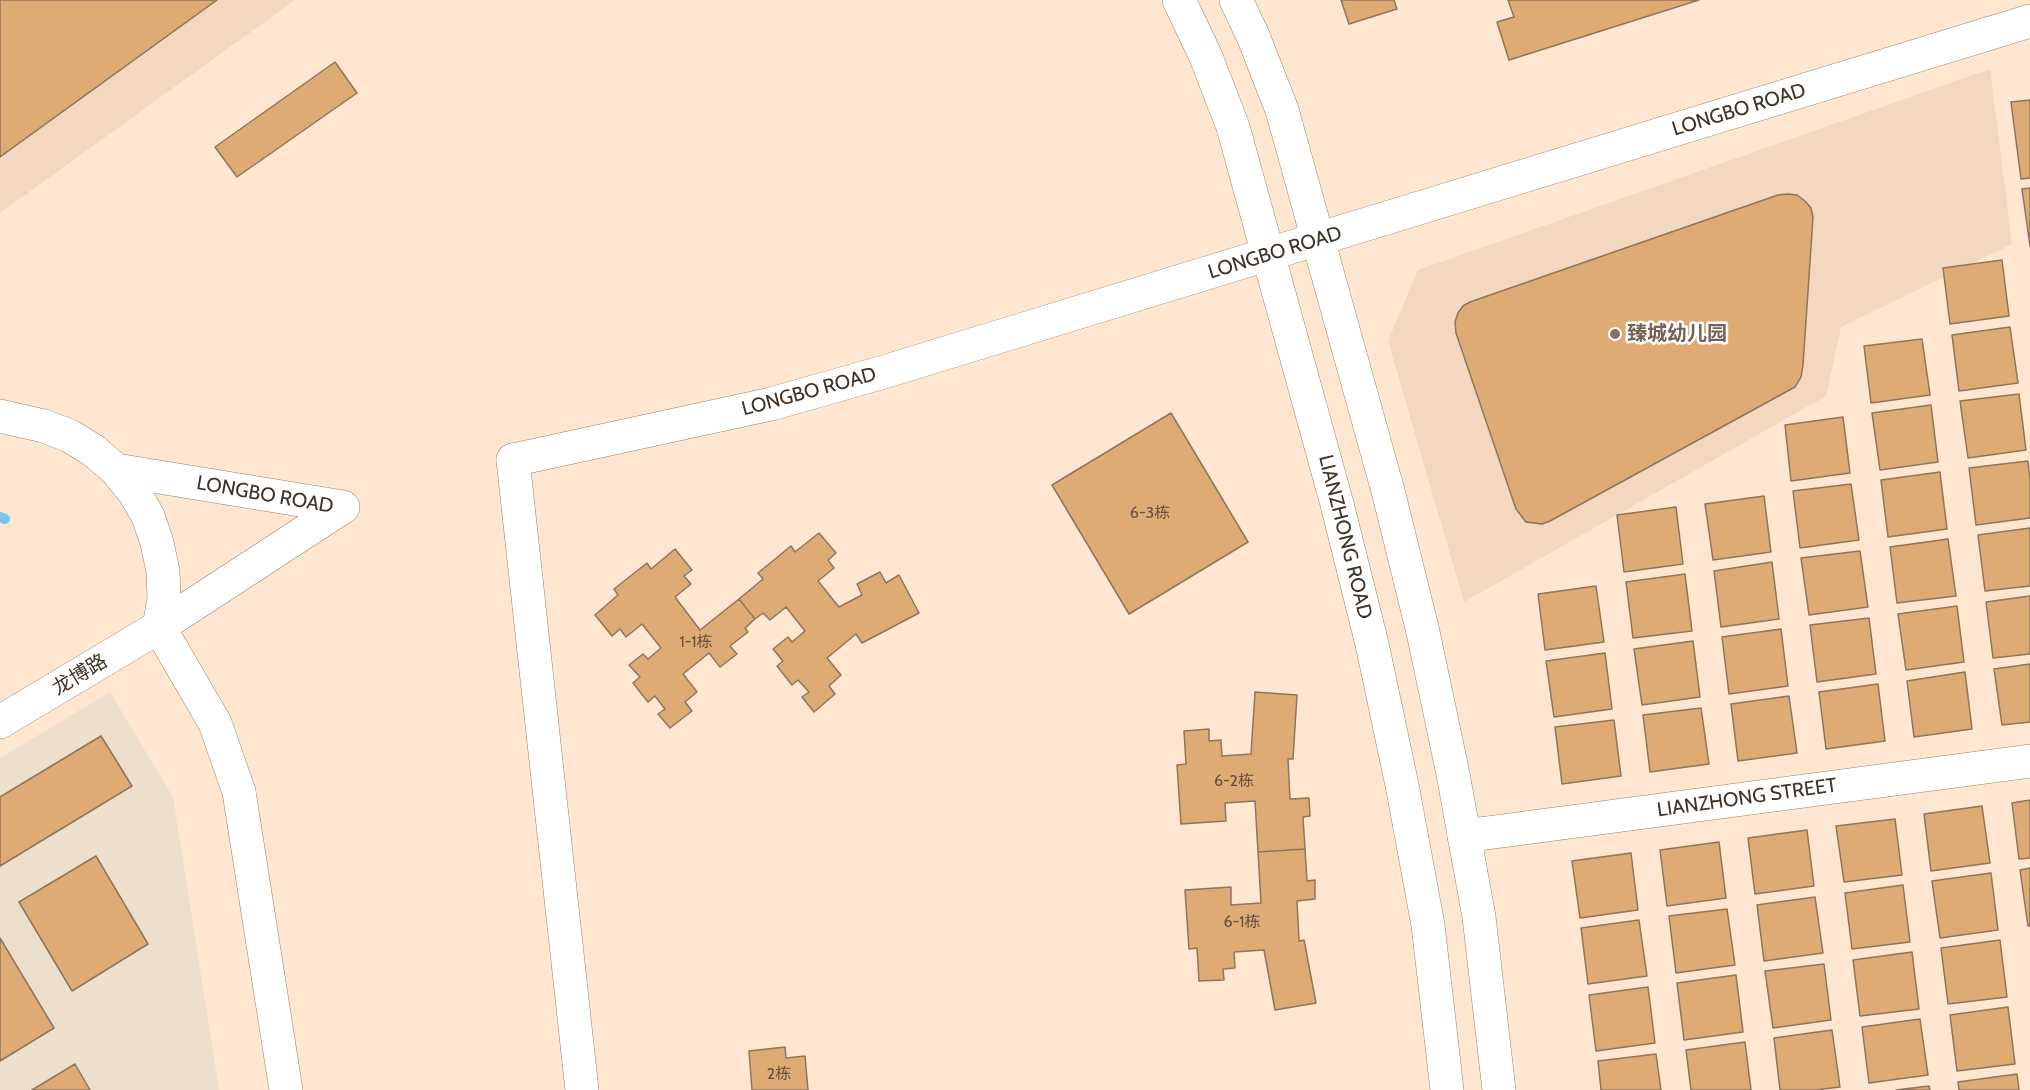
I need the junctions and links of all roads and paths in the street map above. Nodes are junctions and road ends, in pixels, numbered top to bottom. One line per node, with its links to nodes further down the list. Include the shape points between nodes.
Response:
1 (1179, 0): 5 (street, LIANZHONG ROAD, via 1233,127)
2 (1236, 0): 4 (street, via 1282,110)
3 (2030, 21): 4 (street, LONGBO ROAD)
4 (1318, 240): 5 (street, LONGBO ROAD); 11 (street, via 1420,621)
5 (1268, 255): 13 (street, LONGBO ROAD, via 771,404 513,460); 14 (street, LIANZHONG ROAD, via 1372,644 1428,925)
6 (0, 416): 7 (street, via 70,436)
7 (116, 470): 8 (street, via 143,508 157,543 164,599); 8 (street, LONGBO ROAD, via 343,507)
8 (159, 627): 9 (street, 龙博路); 12 (street, via 215,723 239,792)
9 (0, 722)
10 (2030, 761): 11 (street, LIANZHONG STREET)
11 (1464, 836): 15 (street, via 1479,917)
12 (286, 1090)
13 (582, 1090)
14 (1447, 1090)
15 (1499, 1090)

